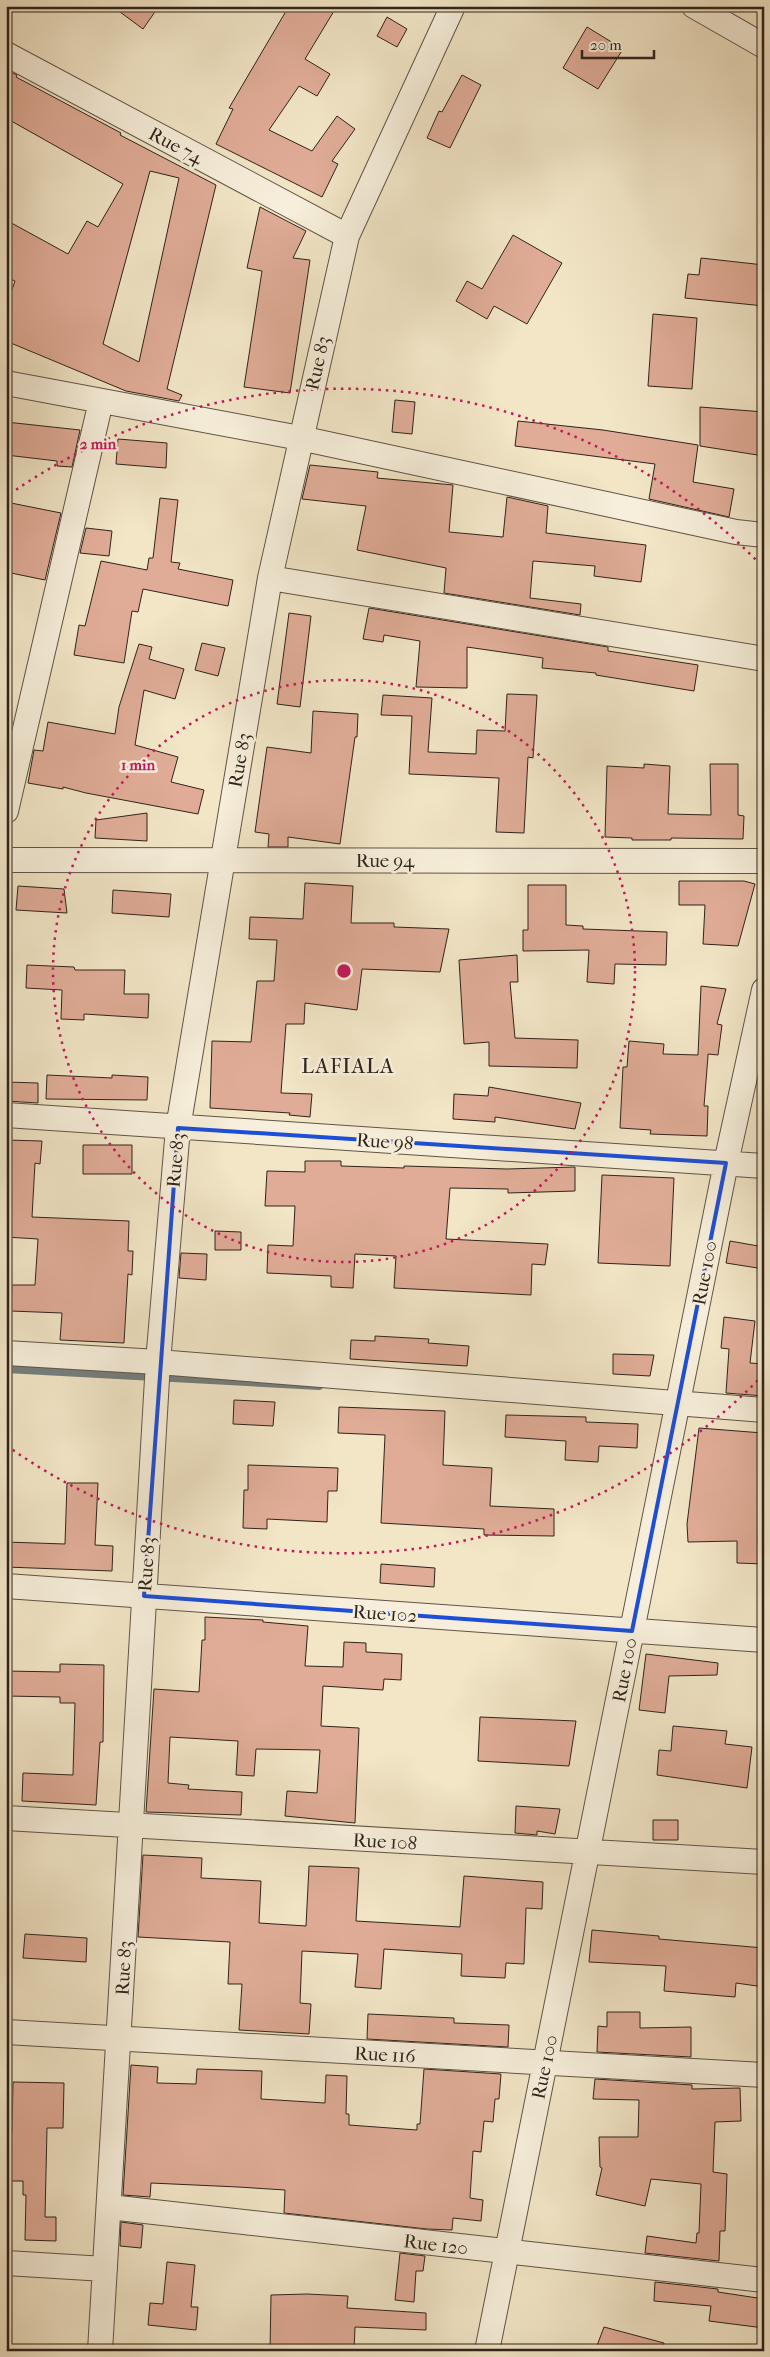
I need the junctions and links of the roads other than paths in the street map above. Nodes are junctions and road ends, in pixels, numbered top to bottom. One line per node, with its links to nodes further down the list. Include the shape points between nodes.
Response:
1 (453, 6): 5 (street, Rue 83)
2 (694, 6): 3 (street)
3 (764, 46)
4 (6, 54): 5 (street, Rue 74)
5 (347, 236): 8 (street, Rue 83)
6 (6, 383): 7 (street)
7 (101, 401): 8 (street); 12 (street)
8 (300, 438): 9 (street, via 736,532); 10 (street, Rue 83)
9 (764, 534)
10 (270, 578): 11 (street); 14 (street, Rue 83)
11 (764, 659)
12 (6, 811)
13 (6, 860): 14 (street, Rue 94)
14 (222, 860): 15 (street, Rue 94); 18 (street, Rue 83)
15 (764, 861)
16 (764, 991): 19 (street, Rue 100)
17 (6, 1115): 18 (street, Rue 98)
18 (178, 1128): 19 (street, Rue 98); 22 (street, Rue 83)
19 (726, 1164): 20 (street, Rue 98); 23 (street, Rue 100)
20 (764, 1166)
21 (6, 1353): 22 (street)
22 (158, 1362): 23 (street); 26 (street, Rue 83)
23 (678, 1402): 24 (street); 27 (street, Rue 100)
24 (764, 1410)
25 (6, 1586): 26 (street, Rue 102)
26 (144, 1596): 27 (street, Rue 102); 30 (street, Rue 83)
27 (632, 1631): 28 (street, Rue 102); 31 (street, Rue 100)
28 (764, 1640)
29 (6, 1818): 30 (street, Rue 108)
30 (131, 1826): 31 (street, Rue 108); 34 (street, Rue 83)
31 (588, 1853): 32 (street, Rue 108); 35 (street, Rue 100)
32 (764, 1862)
33 (6, 2032): 34 (street, Rue 116)
34 (118, 2039): 35 (street, Rue 116); 37 (street, Rue 83)
35 (545, 2064): 36 (street, Rue 116); 38 (street, Rue 100)
36 (764, 2075)
37 (109, 2207): 38 (street, Rue 120); 40 (street, Rue 83)
38 (507, 2252): 41 (street, Rue 120); 43 (street, Rue 100)
39 (6, 2263): 40 (street)
40 (105, 2269): 42 (street, Rue 83)
41 (764, 2280)
42 (102, 2350)
43 (486, 2351)

